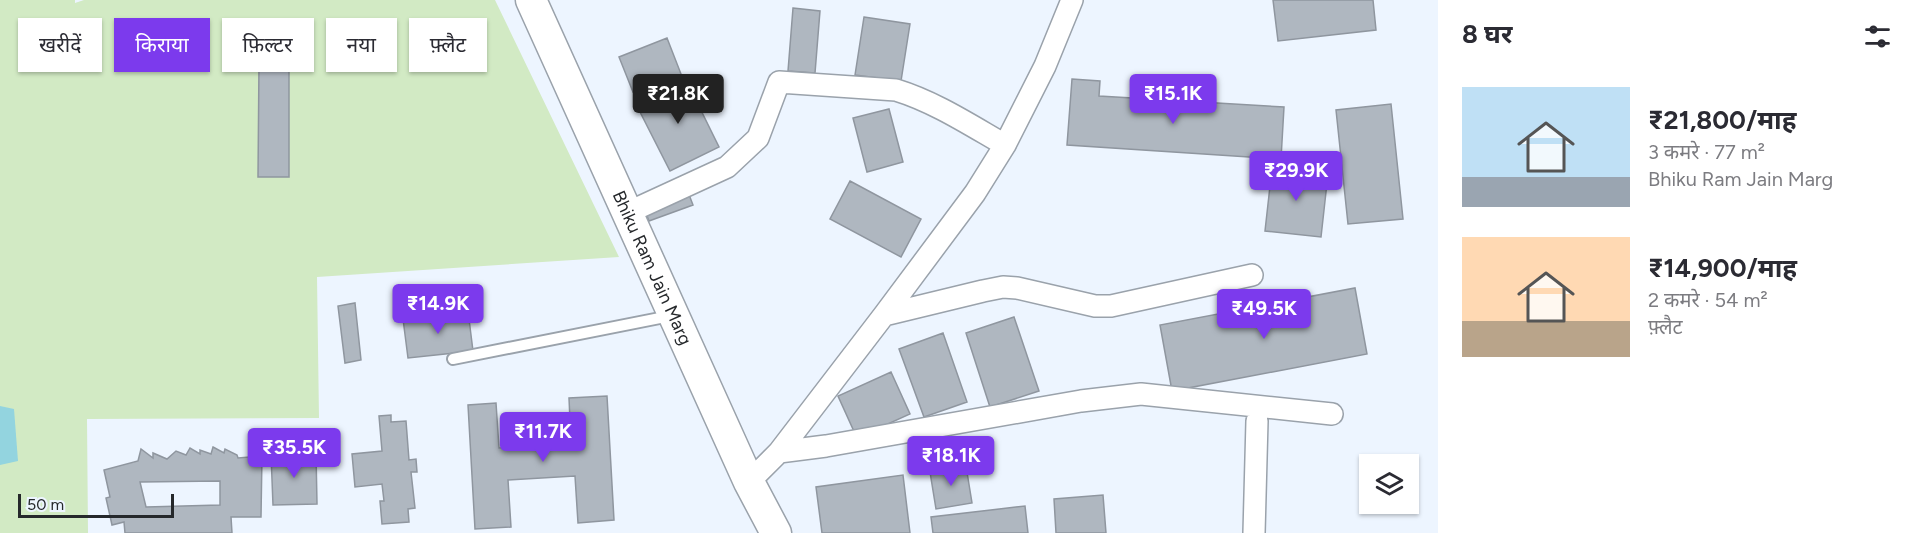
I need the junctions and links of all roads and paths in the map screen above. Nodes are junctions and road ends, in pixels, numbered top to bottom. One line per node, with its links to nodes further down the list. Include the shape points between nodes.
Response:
1 (531, 0): 4 (street, Bhiku Ram Jain Marg)
2 (1072, 0): 3 (street, via 1045,66)
3 (1005, 145): 4 (street, via 933,104 896,90 779,82 758,138 727,167); 7 (street, via 975,193)
4 (627, 213): 6 (street, Bhiku Ram Jain Marg)
5 (1252, 275): 7 (street, via 1111,306 1003,287)
6 (673, 315): 8 (lane); 12 (street, Bhiku Ram Jain Marg)
7 (885, 315): 11 (street)
8 (453, 359)
9 (1332, 414): 11 (street, via 1141,394)
10 (1257, 421): 14 (street)
11 (779, 452): 12 (street)
12 (749, 482): 13 (street, Bhiku Ram Jain Marg)
13 (776, 533)
14 (1254, 533)

